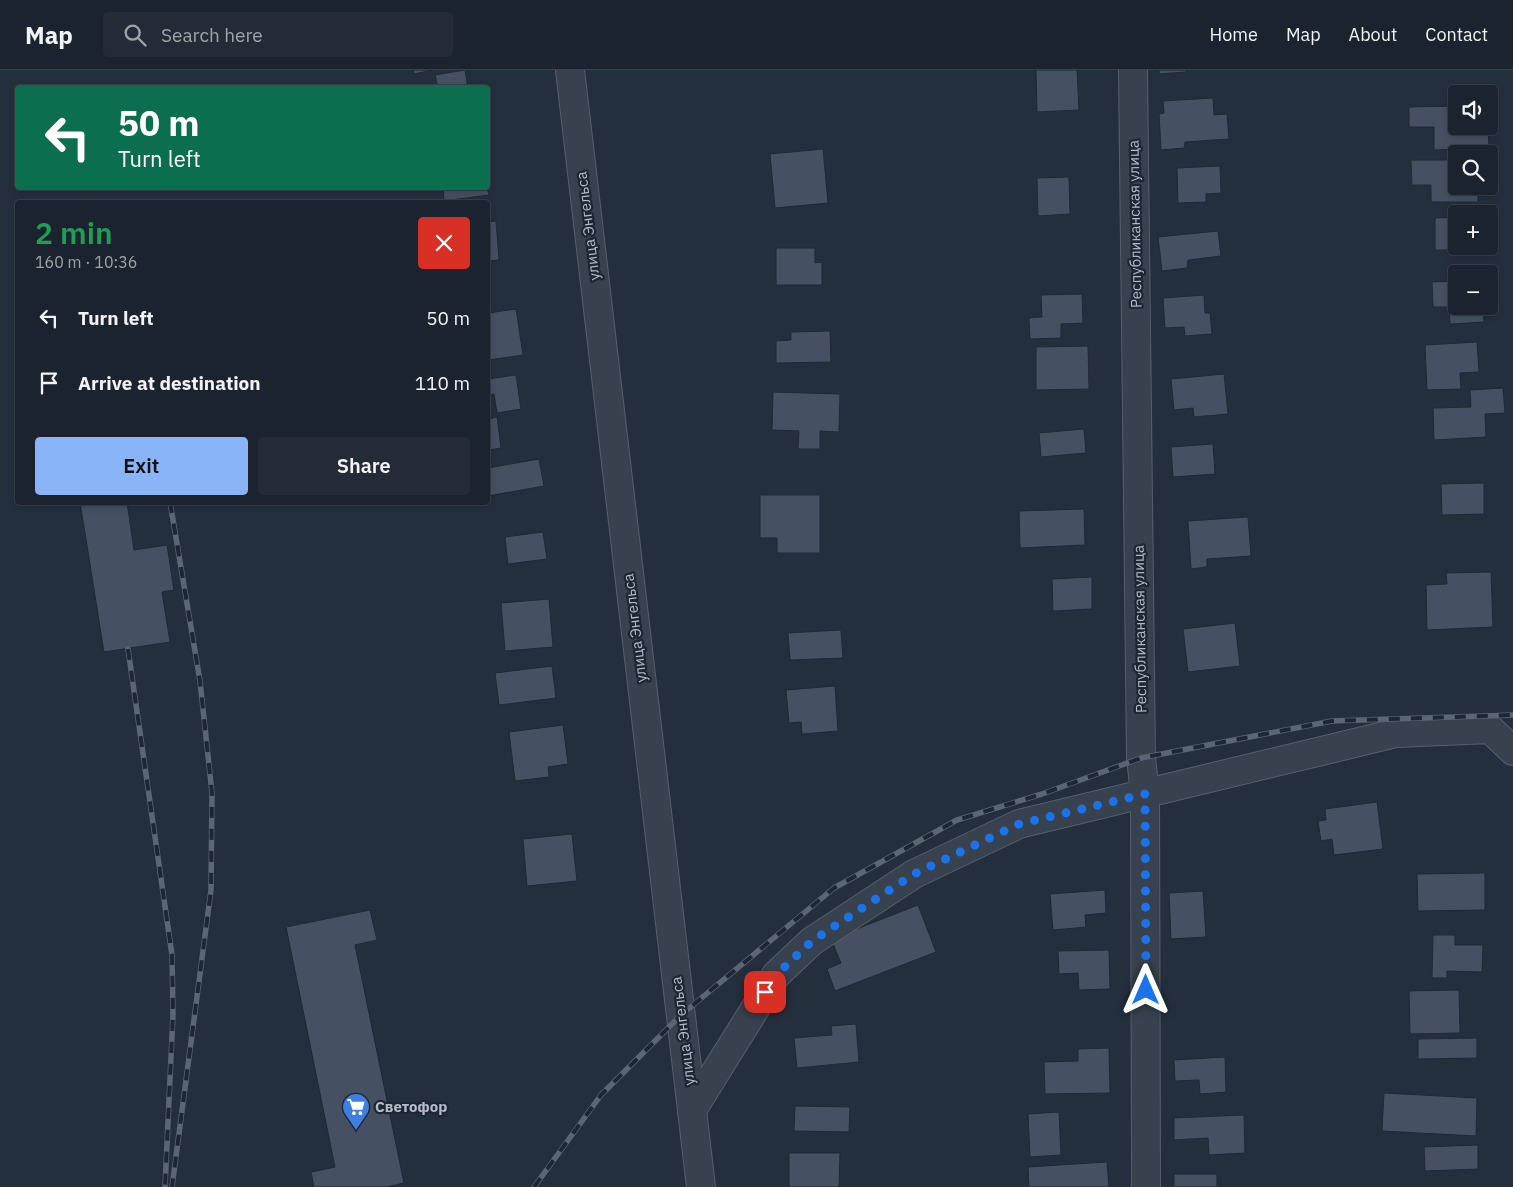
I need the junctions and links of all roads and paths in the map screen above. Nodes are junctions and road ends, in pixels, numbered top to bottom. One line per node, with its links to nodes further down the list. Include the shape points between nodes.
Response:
1 (570, 70): 5 (street, улица Энгельса)
2 (1133, 70): 4 (street, Республиканская улица)
3 (1513, 751): 4 (street, via 1490,728 1396,733)
4 (1145, 794): 5 (street, via 1019,824 914,874 812,941 776,975); 7 (street, Республиканская улица)
5 (692, 1110): 6 (street, улица Энгельса)
6 (701, 1187)
7 (1146, 1187)

